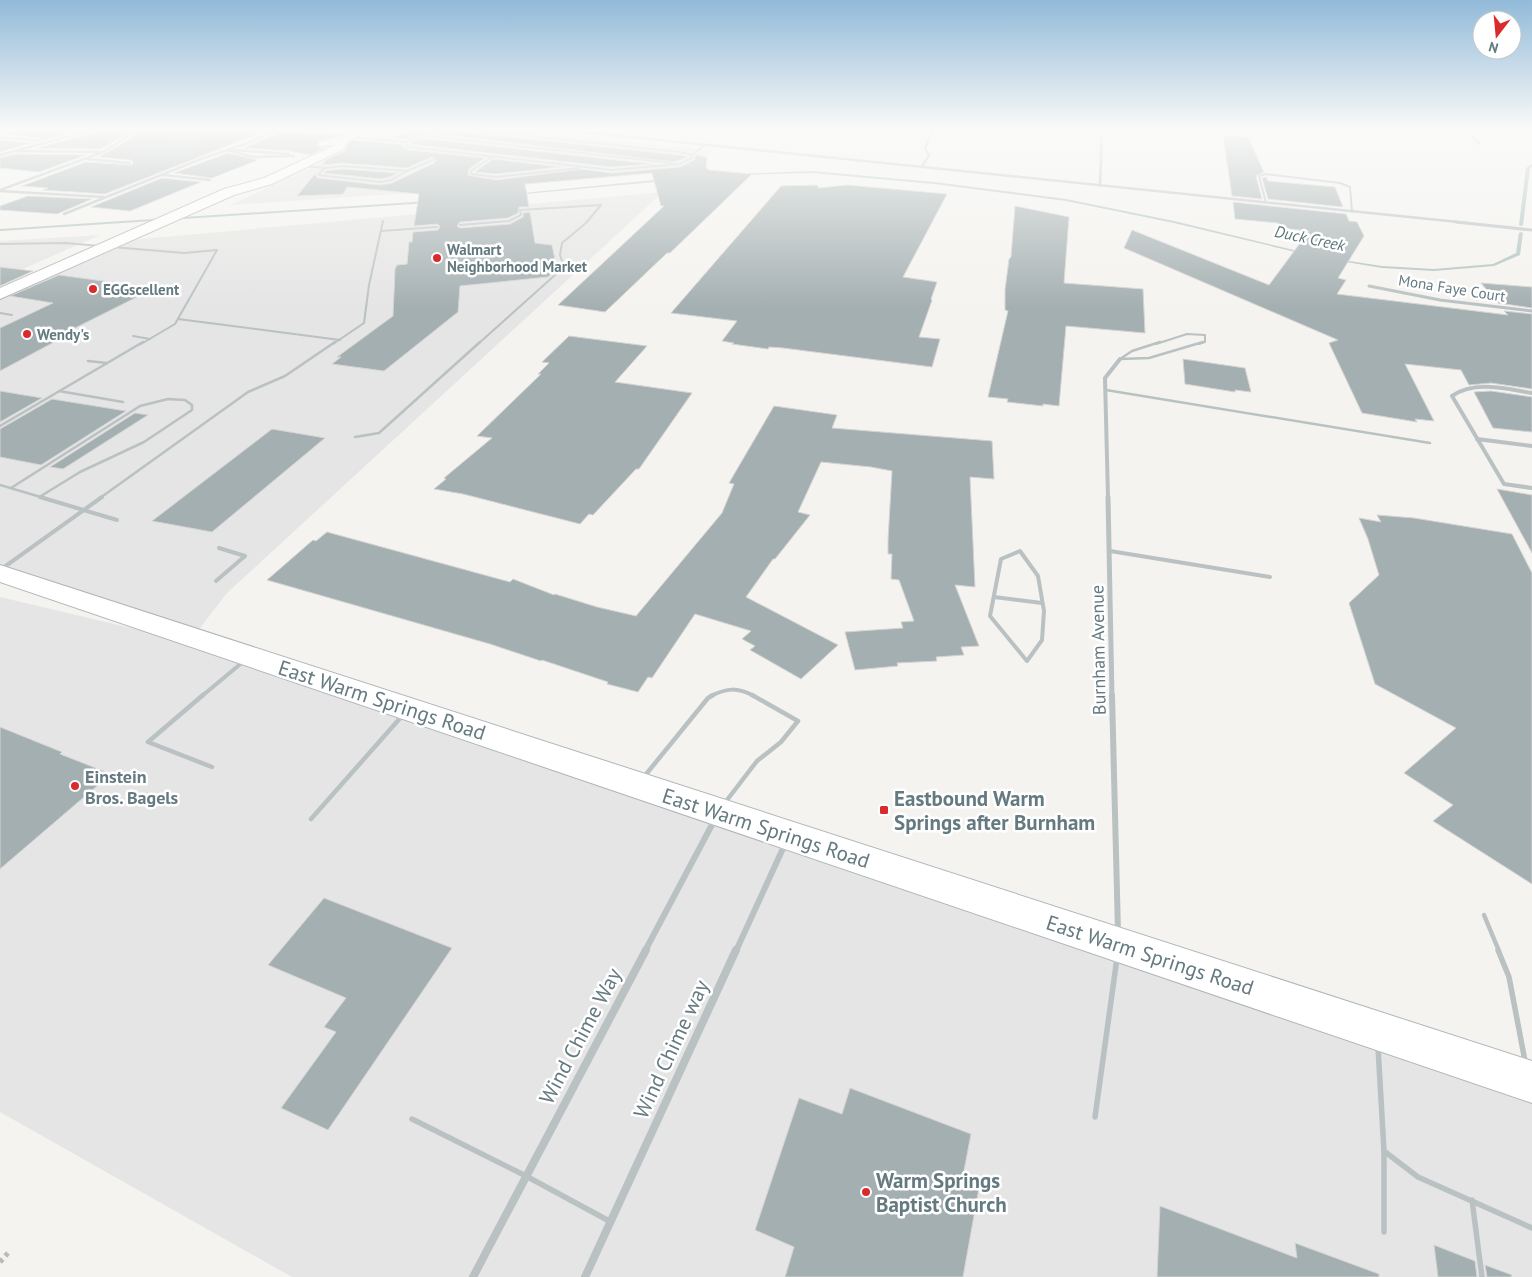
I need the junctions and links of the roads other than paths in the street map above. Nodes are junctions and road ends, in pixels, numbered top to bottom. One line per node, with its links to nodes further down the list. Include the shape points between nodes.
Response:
1 (127, 189): 9 (street)
2 (233, 189): 8 (main road)
3 (240, 189): 8 (main road)
4 (1125, 189): 10 (street)
5 (1262, 189): 10 (lane)
6 (1350, 189): 11 (lane)
7 (0, 190): 9 (street)
8 (229, 192): 19 (main road)
9 (106, 197): 12 (street)
10 (1266, 203): 11 (street)
11 (1352, 212): 16 (street)
12 (64, 214)
13 (383, 220): 17 (lane)
14 (460, 225): 37 (lane, via 509,222 521,215 520,210 601,205 562,244 560,255 564,267 379,433)
15 (437, 227): 17 (lane)
16 (1532, 230)
17 (381, 231): 28 (lane, via 364,323)
18 (0, 244): 19 (lane)
19 (106, 246): 21 (main road); 25 (lane, via 184,253 217,250)
20 (1369, 286): 22 (street, Mona Faye Court)
21 (0, 294)
22 (1532, 311)
23 (0, 313): 24 (lane)
24 (12, 315)
25 (178, 319): 27 (lane); 28 (lane)
26 (133, 336): 27 (lane)
27 (150, 339): 31 (lane)
28 (340, 340): 45 (lane, via 285,376 248,392)
29 (1120, 359): 29 (lane, via 1149,358 1205,342 1205,335 1187,334 1132,351); 32 (street, Burnham Avenue, via 1105,378)
30 (88, 361): 31 (lane)
31 (108, 363): 33 (lane)
32 (1106, 390): 39 (lane); 48 (street, Burnham Avenue)
33 (59, 391): 35 (lane); 36 (lane)
34 (1532, 393): 38 (street, via 1475,386 1455,393 1452,396)
35 (123, 402)
36 (0, 426)
37 (355, 437)
38 (1477, 439): 40 (street); 43 (street, via 1504,484)
39 (1430, 443)
40 (1532, 446)
41 (0, 485): 42 (lane)
42 (12, 488): 44 (lane); 44 (lane, via 140,406 168,399 185,400 192,405 192,410 144,442 80,472)
43 (1532, 488)
44 (41, 496): 45 (lane)
45 (85, 508): 46 (lane); 49 (lane)
46 (118, 520)
47 (220, 548): 51 (lane, via 245,556)
48 (1110, 551): 50 (lane); 62 (street, Burnham Avenue)
49 (0, 572): 54 (main road, East Warm Springs Road)
50 (1270, 577)
51 (216, 581)
52 (994, 597): 53 (lane); 53 (lane, via 1001,559 1020,551 1038,576); 53 (lane, via 990,616 1027,661 1042,640)
53 (1042, 603)
54 (249, 656): 55 (main road, East Warm Springs Road); 56 (lane, via 148,742)
55 (408, 709): 57 (main road, East Warm Springs Road); 59 (lane)
56 (212, 767)
57 (637, 785): 58 (main road, East Warm Springs Road); 58 (lane, via 708,698 726,689 744,691 798,720 781,742 757,761)
58 (719, 812): 60 (main road, East Warm Springs Road); 68 (street, Wind Chime Way)
59 (311, 819)
60 (789, 835): 62 (main road, East Warm Springs Road); 70 (street, Wind Chime way)
61 (1484, 915): 64 (lane, via 1509,976)
62 (1118, 945): 63 (main road, East Warm Springs Road); 65 (lane)
63 (1377, 1030): 64 (main road, East Warm Springs Road); 67 (lane)
64 (1530, 1081)
65 (1095, 1117)
66 (412, 1119): 68 (lane)
67 (1384, 1151): 69 (lane, via 1418,1177); 72 (lane)
68 (526, 1176): 70 (lane); 73 (street, Wind Chime Way)
69 (1472, 1200): 71 (lane); 75 (lane)
70 (611, 1222): 74 (street, Wind Chime way)
71 (1532, 1228)
72 (1384, 1232)
73 (473, 1277)
74 (586, 1277)
75 (1482, 1277)

